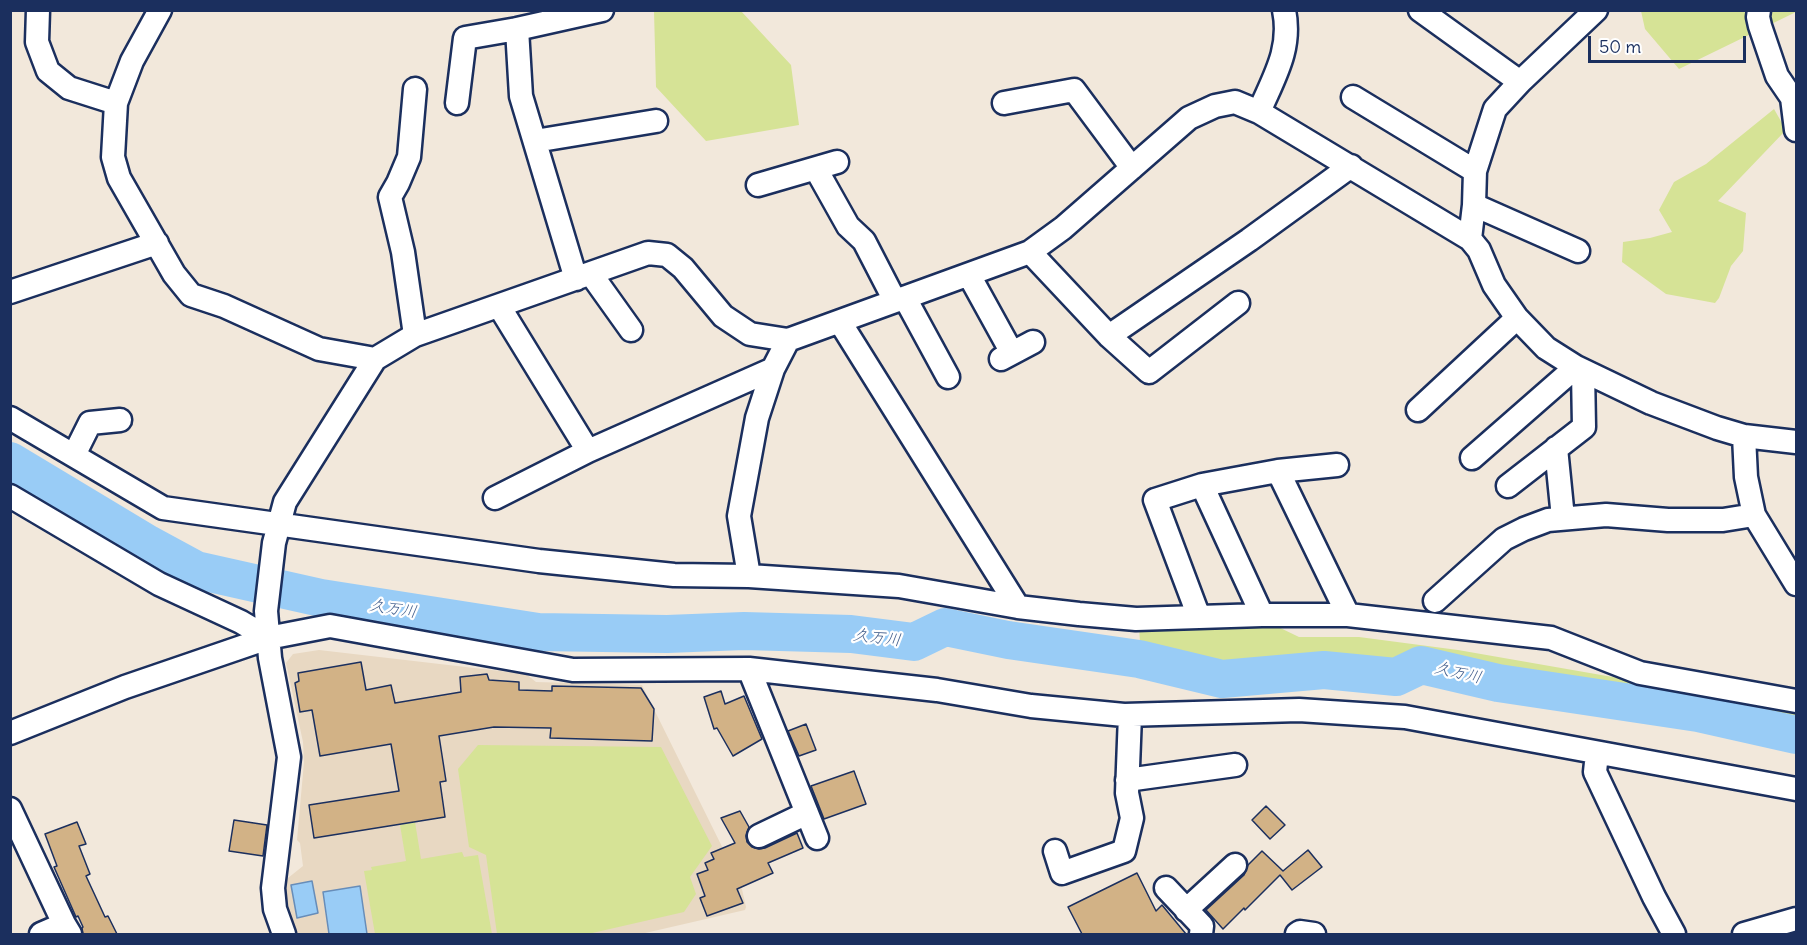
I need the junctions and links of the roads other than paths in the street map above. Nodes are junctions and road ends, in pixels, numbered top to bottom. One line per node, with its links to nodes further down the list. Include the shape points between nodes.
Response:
1 (38, 10): 12 (street, via 37,42 48,71 69,88)
2 (160, 10): 12 (street, via 132,61)
3 (602, 10): 8 (street)
4 (1284, 10): 15 (street, via 1284,52)
5 (1420, 10): 9 (street)
6 (1596, 10): 9 (street)
7 (1759, 10): 17 (street, via 1760,26 1777,76 1792,98)
8 (518, 29): 13 (street, via 465,38); 18 (street, via 521,96)
9 (1520, 82): 21 (street, via 1495,109)
10 (415, 89): 37 (street, via 408,157 390,197)
11 (1353, 97): 21 (street)
12 (116, 103): 25 (street, via 113,157 119,178)
13 (457, 103)
14 (1004, 103): 20 (street, via 1074,90)
15 (1259, 112): 19 (street); 20 (street, via 1235,102 1215,106 1189,118)
16 (656, 121): 18 (street)
17 (1797, 130)
18 (535, 141): 29 (street)
19 (1352, 166): 24 (street); 38 (street)
20 (1132, 168): 27 (street)
21 (1475, 171): 23 (street)
22 (758, 185): 31 (street, via 826,166 848,226 864,241)
23 (1474, 205): 24 (street); 26 (street)
24 (1470, 239): 34 (street)
25 (157, 243): 30 (street); 41 (street, via 190,295 319,349)
26 (1578, 250)
27 (1030, 252): 28 (street); 38 (street)
28 (969, 274): 31 (street); 40 (street, via 1006,356)
29 (584, 276): 33 (street); 36 (street); 39 (street, via 648,253 667,255 723,316 750,334)
30 (10, 292)
31 (900, 299): 35 (street); 44 (street)
32 (1238, 303): 38 (street, via 1149,372)
33 (499, 306): 37 (street); 51 (street)
34 (1517, 318): 43 (street, via 1546,348); 45 (street)
35 (840, 322): 39 (street); 66 (street)
36 (631, 330)
37 (415, 335): 41 (street)
38 (1109, 336)
39 (788, 340): 42 (street)
40 (1033, 342)
41 (375, 358): 62 (street, via 285,502)
42 (773, 369): 51 (street); 63 (street, via 757,418 740,516)
43 (1579, 369): 48 (street, via 1651,403); 50 (street, via 1584,427); 53 (street)
44 (948, 377)
45 (1418, 410)
46 (10, 418): 52 (street)
47 (120, 420): 52 (street, via 90,423)
48 (1744, 436): 49 (street); 60 (street, via 1746,477)
49 (1797, 442)
50 (1556, 448): 57 (street); 61 (street)
51 (588, 451): 59 (street)
52 (74, 455): 62 (street, via 163,508)
53 (1472, 458)
54 (1337, 465): 55 (street)
55 (1278, 471): 56 (street); 68 (street)
56 (1202, 485): 67 (street); 69 (street, via 1155,500)
57 (1508, 486)
58 (10, 496): 70 (street, via 159,584)
59 (495, 498)
60 (1754, 515): 61 (street, via 1724,520 1606,515); 64 (street)
61 (1563, 518): 65 (street, via 1548,519 1504,539)
62 (277, 533): 63 (street, via 674,575); 70 (street, via 267,611)
63 (749, 576): 66 (street, via 899,586)
64 (1797, 584)
65 (1435, 601)
66 (1018, 607): 69 (street, via 1136,619)
67 (1262, 615): 68 (street); 69 (street)
68 (1348, 615): 72 (street, via 1551,638 1640,673)
69 (1199, 617)
70 (268, 638): 71 (street, via 330,626 573,670); 74 (street); 90 (street, via 289,757 273,888)
71 (749, 669): 73 (street); 80 (street)
72 (1797, 700)
73 (1130, 715): 75 (street, via 1299,710 1405,717); 77 (street)
74 (11, 731)
75 (1597, 753): 78 (street); 94 (street, via 1595,772)
76 (1235, 765): 77 (street)
77 (1127, 780): 83 (street, via 1132,818 1124,851 1062,873)
78 (1797, 789)
79 (10, 808): 88 (street)
80 (807, 813): 81 (street); 82 (street)
81 (759, 836)
82 (817, 838)
83 (1054, 851)
84 (1235, 865): 86 (street)
85 (1166, 888): 86 (street)
86 (1186, 910): 91 (street, via 1202,926)
87 (1797, 920): 95 (street)
88 (67, 929): 89 (street)
89 (41, 934)
90 (284, 934)
91 (1201, 934)
92 (1297, 934): 93 (street)
93 (1314, 934)
94 (1674, 934)
95 (1744, 934)

